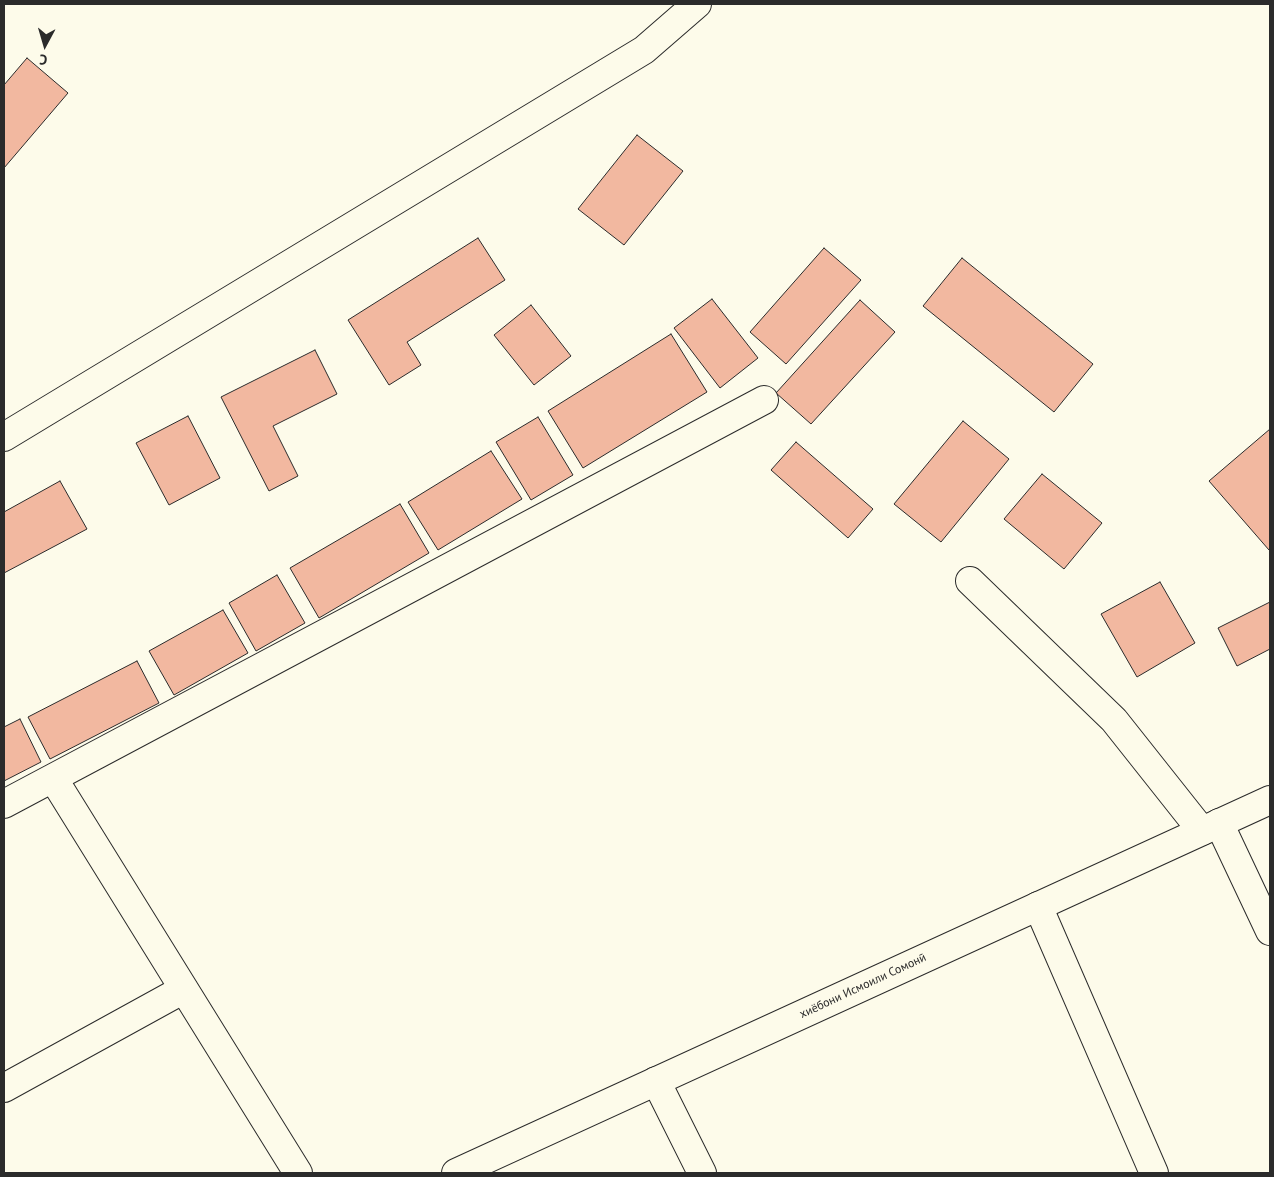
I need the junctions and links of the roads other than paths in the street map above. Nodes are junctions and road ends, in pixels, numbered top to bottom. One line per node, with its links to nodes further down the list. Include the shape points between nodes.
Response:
1 (697, 4): 3 (street, via 644,50)
2 (764, 400): 5 (street)
3 (4, 437)
4 (970, 581): 8 (street, via 1114,720)
5 (53, 778): 7 (street); 11 (street)
6 (1270, 800): 8 (street, хиёбони Исмоили Сомонӣ)
7 (4, 804)
8 (1211, 827): 9 (street, хиёбони Исмоили Сомонӣ); 10 (street)
9 (1038, 906): 12 (street, хиёбони Исмоили Сомонӣ); 17 (street)
10 (1270, 931)
11 (184, 989): 13 (street); 14 (street)
12 (656, 1081): 15 (street, хиёбони Исмоили Сомонӣ); 16 (street)
13 (4, 1088)
14 (298, 1173)
15 (456, 1173)
16 (702, 1173)
17 (1154, 1173)

